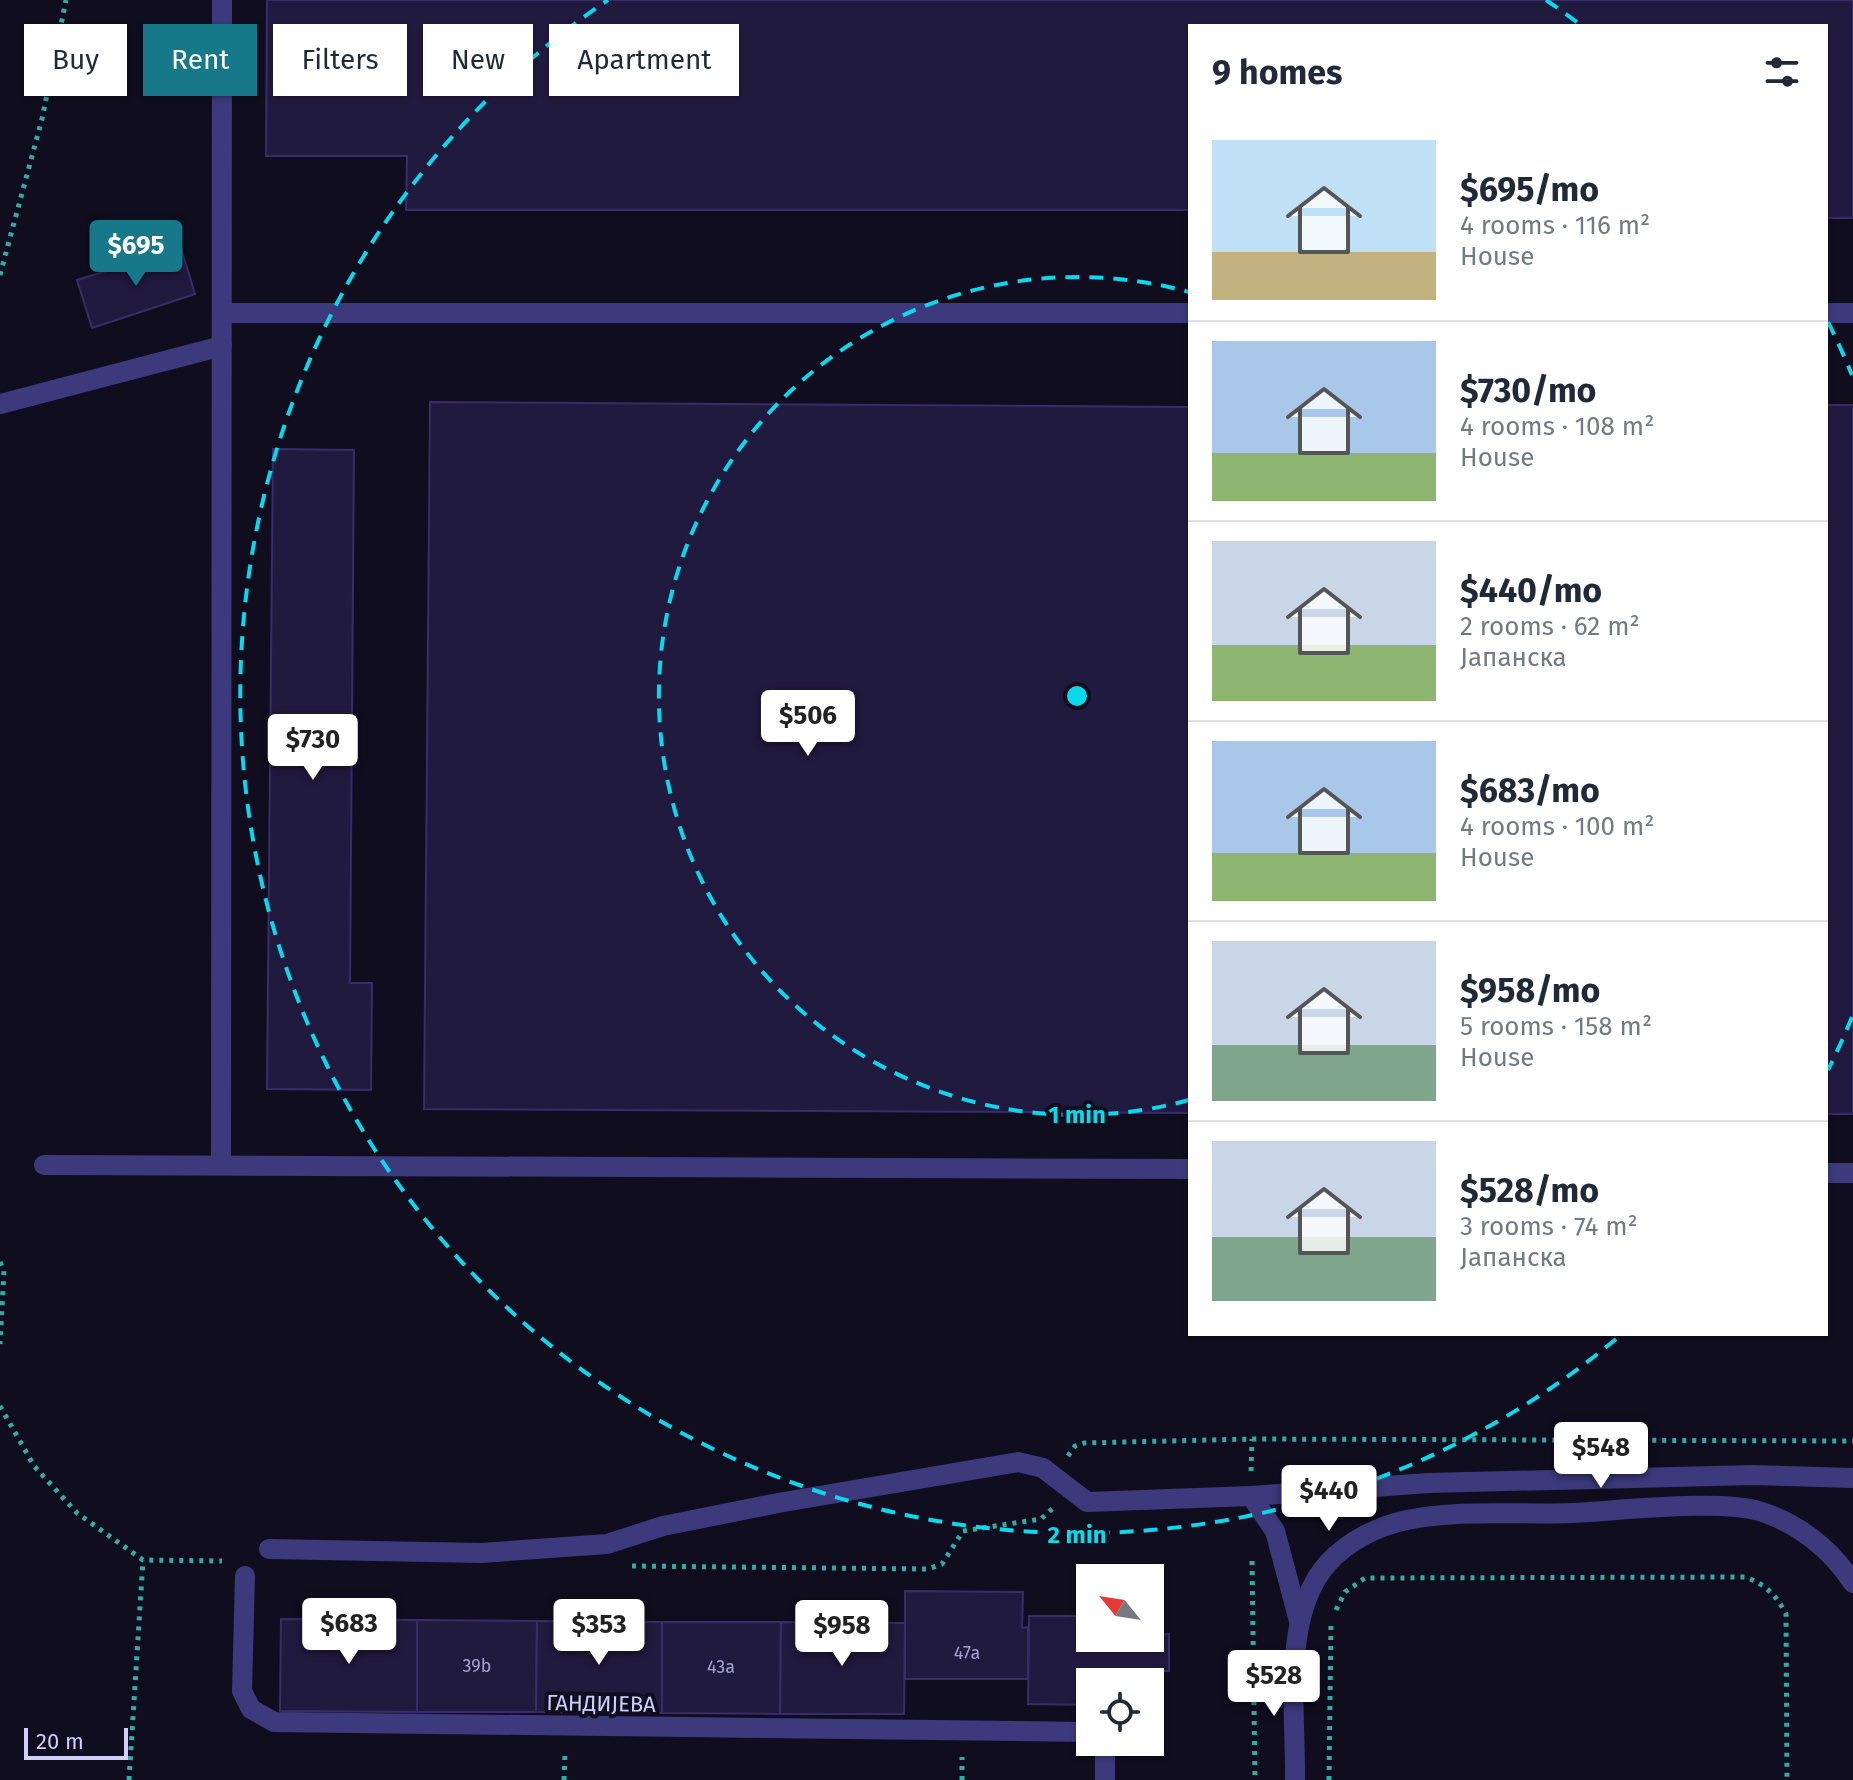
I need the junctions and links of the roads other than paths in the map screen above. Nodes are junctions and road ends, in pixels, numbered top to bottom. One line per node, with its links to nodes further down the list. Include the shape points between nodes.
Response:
1 (222, 0): 2 (street)
2 (222, 313): 3 (street); 6 (street)
3 (1188, 313)
4 (1828, 313): 5 (street)
5 (1853, 313)
6 (222, 346): 7 (street); 8 (street)
7 (0, 404)
8 (221, 1164): 9 (street); 10 (street)
9 (44, 1165)
10 (1188, 1169)
11 (1828, 1173): 12 (street)
12 (1853, 1173)
13 (1753, 1475): 14 (street); 15 (street); 17 (street)
14 (1853, 1478)
15 (1428, 1483): 16 (street); 18 (street)
16 (1251, 1496): 19 (street, via 1087,1502 1043,1468 1018,1462 778,1503 663,1526 607,1544 481,1553); 22 (street, via 1275,1531)
17 (1744, 1508): 18 (street); 21 (street, via 1801,1531 1827,1550)
18 (1423, 1518): 22 (street, via 1380,1528 1328,1562 1310,1588)
19 (269, 1549)
20 (241, 1568): 23 (street, ГАНДИЈЕВА, via 242,1691 251,1709 274,1722)
21 (1853, 1583)
22 (1299, 1622): 25 (street)
23 (1076, 1732)
24 (1105, 1756): 26 (street)
25 (1294, 1777)
26 (1105, 1780)

